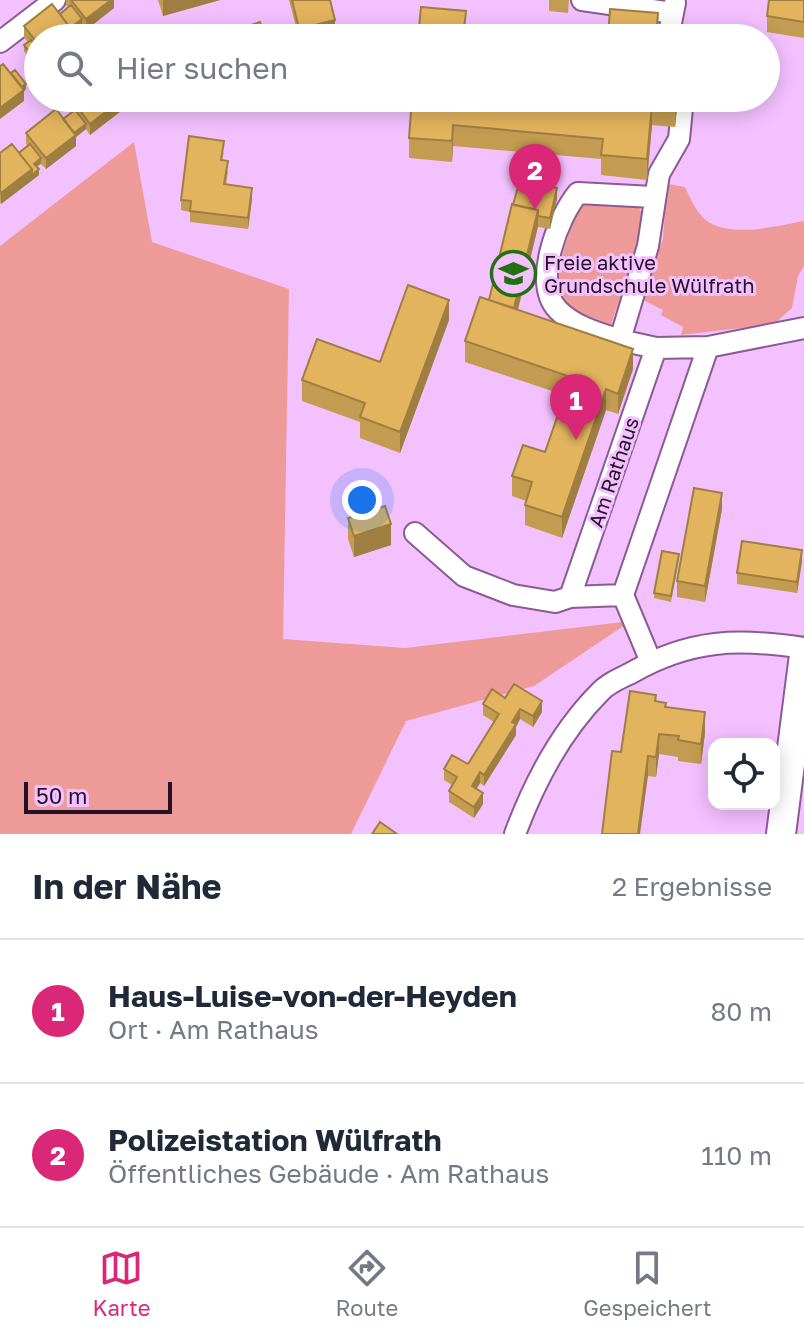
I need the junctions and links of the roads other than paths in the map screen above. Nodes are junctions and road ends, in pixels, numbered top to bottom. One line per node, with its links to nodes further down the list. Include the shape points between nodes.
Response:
1 (55, 0): 4 (street)
2 (582, 0): 3 (street)
3 (675, 6)
4 (0, 42)
5 (682, 112): 6 (street, via 679,139)
6 (653, 197): 8 (street, via 648,246); 8 (street, via 578,193 555,233 547,283 556,308 584,329)
7 (804, 328): 9 (street)
8 (620, 340): 10 (street)
9 (708, 347): 10 (street); 12 (street)
10 (656, 348): 13 (street, Am Rathaus)
11 (415, 533): 13 (street, via 464,576 513,595 555,602)
12 (623, 595): 13 (street); 16 (street)
13 (570, 597)
14 (804, 648): 16 (street, via 767,642 698,645)
15 (804, 655): 18 (main road)
16 (651, 662): 17 (street, via 602,689 559,742)
17 (515, 834)
18 (781, 834)

